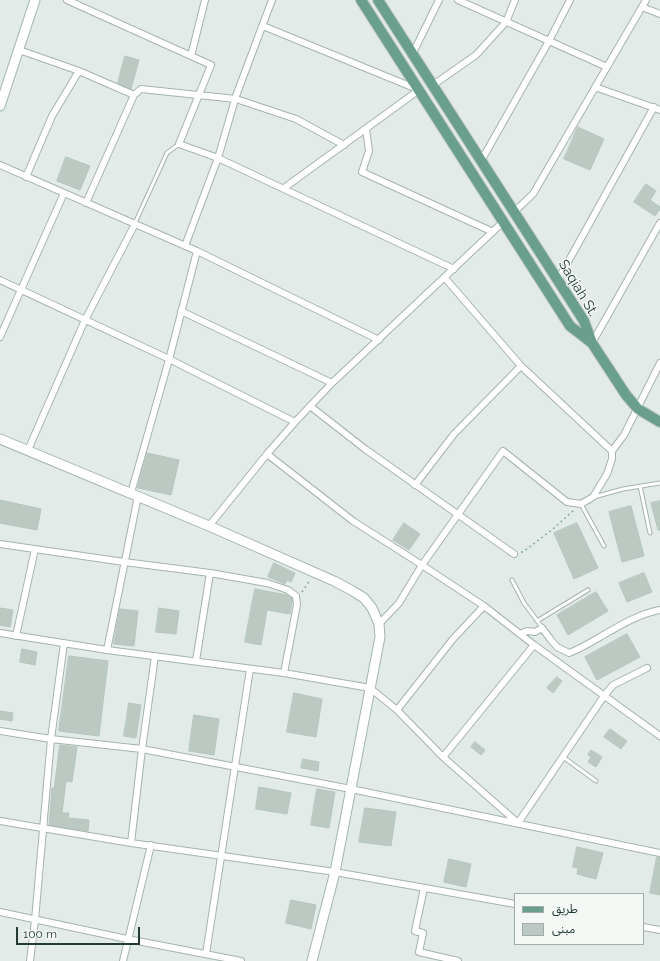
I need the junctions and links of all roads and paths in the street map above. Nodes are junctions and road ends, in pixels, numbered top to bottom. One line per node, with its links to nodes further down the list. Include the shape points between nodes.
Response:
1 (35, 0): 17 (street)
2 (67, 0): 19 (street)
3 (205, 0): 19 (street)
4 (272, 0): 15 (street)
5 (361, 0): 25 (main road, Saqiah St.)
6 (378, 0): 18 (main road, Saqiah St.)
7 (439, 0): 18 (street)
8 (458, 0): 14 (street)
9 (515, 0): 14 (street)
10 (570, 0): 16 (street)
11 (646, 0): 12 (street)
12 (642, 7): 13 (street); 20 (street)
13 (660, 14)
14 (506, 22): 16 (street); 22 (street, via 476,55)
15 (263, 26): 25 (street); 28 (street)
16 (549, 41): 20 (street); 35 (street)
17 (19, 50): 21 (street); 24 (street)
18 (412, 53): 22 (main road, Saqiah St.)
19 (192, 56): 27 (street, via 211,65)
20 (607, 67): 23 (street)
21 (78, 72): 26 (street); 37 (street, via 52,116)
22 (433, 85): 35 (main road, Saqiah St.)
23 (596, 87): 30 (street); 41 (street, via 533,194)
24 (3, 90): 29 (street)
25 (419, 90): 31 (street); 42 (main road, Saqiah St.)
26 (134, 95): 27 (street, via 141,89); 40 (street)
27 (199, 96): 28 (street); 32 (street)
28 (236, 99): 33 (street, via 296,119); 34 (street)
29 (0, 106)
30 (657, 109): 51 (street)
31 (366, 129): 33 (street); 45 (street, via 369,151 362,172)
32 (179, 144): 34 (street); 44 (lane, via 167,153)
33 (344, 145): 38 (street)
34 (218, 158): 38 (street); 46 (street)
35 (482, 161): 41 (main road, Saqiah St.)
36 (0, 165): 37 (street)
37 (26, 177): 39 (street)
38 (284, 188): 48 (street)
39 (64, 193): 40 (street); 52 (street)
40 (86, 203): 44 (street)
41 (514, 212): 51 (main road, Saqiah St.)
42 (503, 222): 45 (street); 57 (main road, Saqiah St., via 570,326)
43 (660, 223): 57 (street)
44 (135, 224): 46 (street); 54 (street)
45 (493, 232): 48 (street)
46 (186, 246): 47 (street)
47 (196, 251): 53 (street); 56 (street)
48 (454, 269): 49 (street)
49 (445, 278): 56 (street); 60 (street)
50 (0, 280): 52 (street)
51 (558, 280): 57 (main road, Saqiah St., via 584,321)
52 (20, 290): 54 (street); 55 (street)
53 (181, 311): 58 (street); 61 (street)
54 (85, 320): 58 (street); 67 (street)
55 (0, 336)
56 (379, 340): 61 (street)
57 (592, 344): 63 (main road, via 626,395)
58 (169, 359): 64 (street); 73 (street)
59 (660, 363): 63 (street)
60 (521, 366): 68 (street); 71 (street, via 454,434)
61 (332, 383): 62 (street)
62 (310, 406): 64 (street); 71 (street)
63 (638, 408): 65 (main road); 68 (street)
64 (295, 422): 69 (street)
65 (660, 422)
66 (0, 440): 67 (street)
67 (28, 450): 73 (street)
68 (612, 451): 74 (street, via 607,474)
69 (267, 454): 77 (street); 84 (street, via 352,521)
70 (660, 483): 72 (lane)
71 (415, 485): 76 (street)
72 (640, 486): 74 (lane); 78 (lane)
73 (134, 494): 77 (street); 83 (street)
74 (593, 497): 75 (street)
75 (581, 504): 76 (street, via 567,502 503,451); 80 (lane); 82 (path, via 523,552)
76 (458, 515): 82 (street); 84 (street)
77 (209, 526): 85 (street)
78 (650, 533)
79 (0, 544): 81 (street)
80 (604, 546)
81 (35, 549): 83 (street); 97 (street)
82 (514, 554)
83 (124, 562): 86 (street); 100 (street)
84 (422, 565): 90 (street); 93 (street, via 399,603)
85 (314, 572): 89 (path, via 302,593); 93 (street, via 364,598)
86 (210, 573): 89 (street, via 267,583 288,590); 102 (street)
87 (512, 580): 92 (lane)
88 (588, 590): 92 (lane)
89 (296, 596): 105 (street, via 297,605)
90 (484, 606): 96 (street); 108 (street, via 453,638)
91 (660, 610): 94 (street, via 627,621 579,650 569,653 557,647)
92 (537, 621): 94 (lane)
93 (380, 624): 106 (street, via 380,637)
94 (542, 628): 96 (street, via 535,632 527,631)
95 (0, 633): 97 (street)
96 (520, 634): 99 (street)
97 (16, 636): 98 (street)
98 (64, 643): 100 (street); 111 (street)
99 (534, 645): 107 (street); 114 (street)
100 (107, 650): 101 (street)
101 (156, 656): 102 (street); 112 (street)
102 (196, 661): 104 (street)
103 (647, 668): 107 (street, via 613,685)
104 (250, 669): 105 (street); 115 (street)
105 (284, 674): 106 (street)
106 (370, 688): 108 (street); 117 (street)
107 (604, 696): 110 (street); 113 (street)
108 (397, 710): 114 (street)
109 (0, 731): 111 (street)
110 (660, 736)
111 (51, 739): 112 (street); 120 (street)
112 (142, 750): 115 (street); 121 (street)
113 (563, 757): 116 (lane); 119 (street)
114 (443, 758): 119 (street)
115 (235, 767): 117 (street); 124 (street)
116 (596, 782)
117 (351, 789): 119 (street); 125 (street)
118 (0, 821): 120 (street)
119 (518, 823): 123 (street)
120 (43, 828): 121 (street); 129 (street)
121 (131, 843): 122 (street)
122 (151, 845): 124 (street); 132 (street)
123 (660, 853)
124 (221, 856): 125 (street); 133 (street)
125 (335, 872): 126 (street); 138 (street)
126 (424, 888): 127 (street); 139 (street, via 415,931 423,932 419,952)
127 (514, 904)
128 (0, 912): 129 (street)
129 (35, 920): 132 (street); 135 (street)
130 (644, 927): 131 (street)
131 (660, 930)
132 (127, 940): 133 (street); 136 (street)
133 (206, 954): 134 (street)
134 (217, 959): 137 (street)
135 (30, 961)
136 (123, 961)
137 (241, 961)
138 (312, 961)
139 (458, 961)

